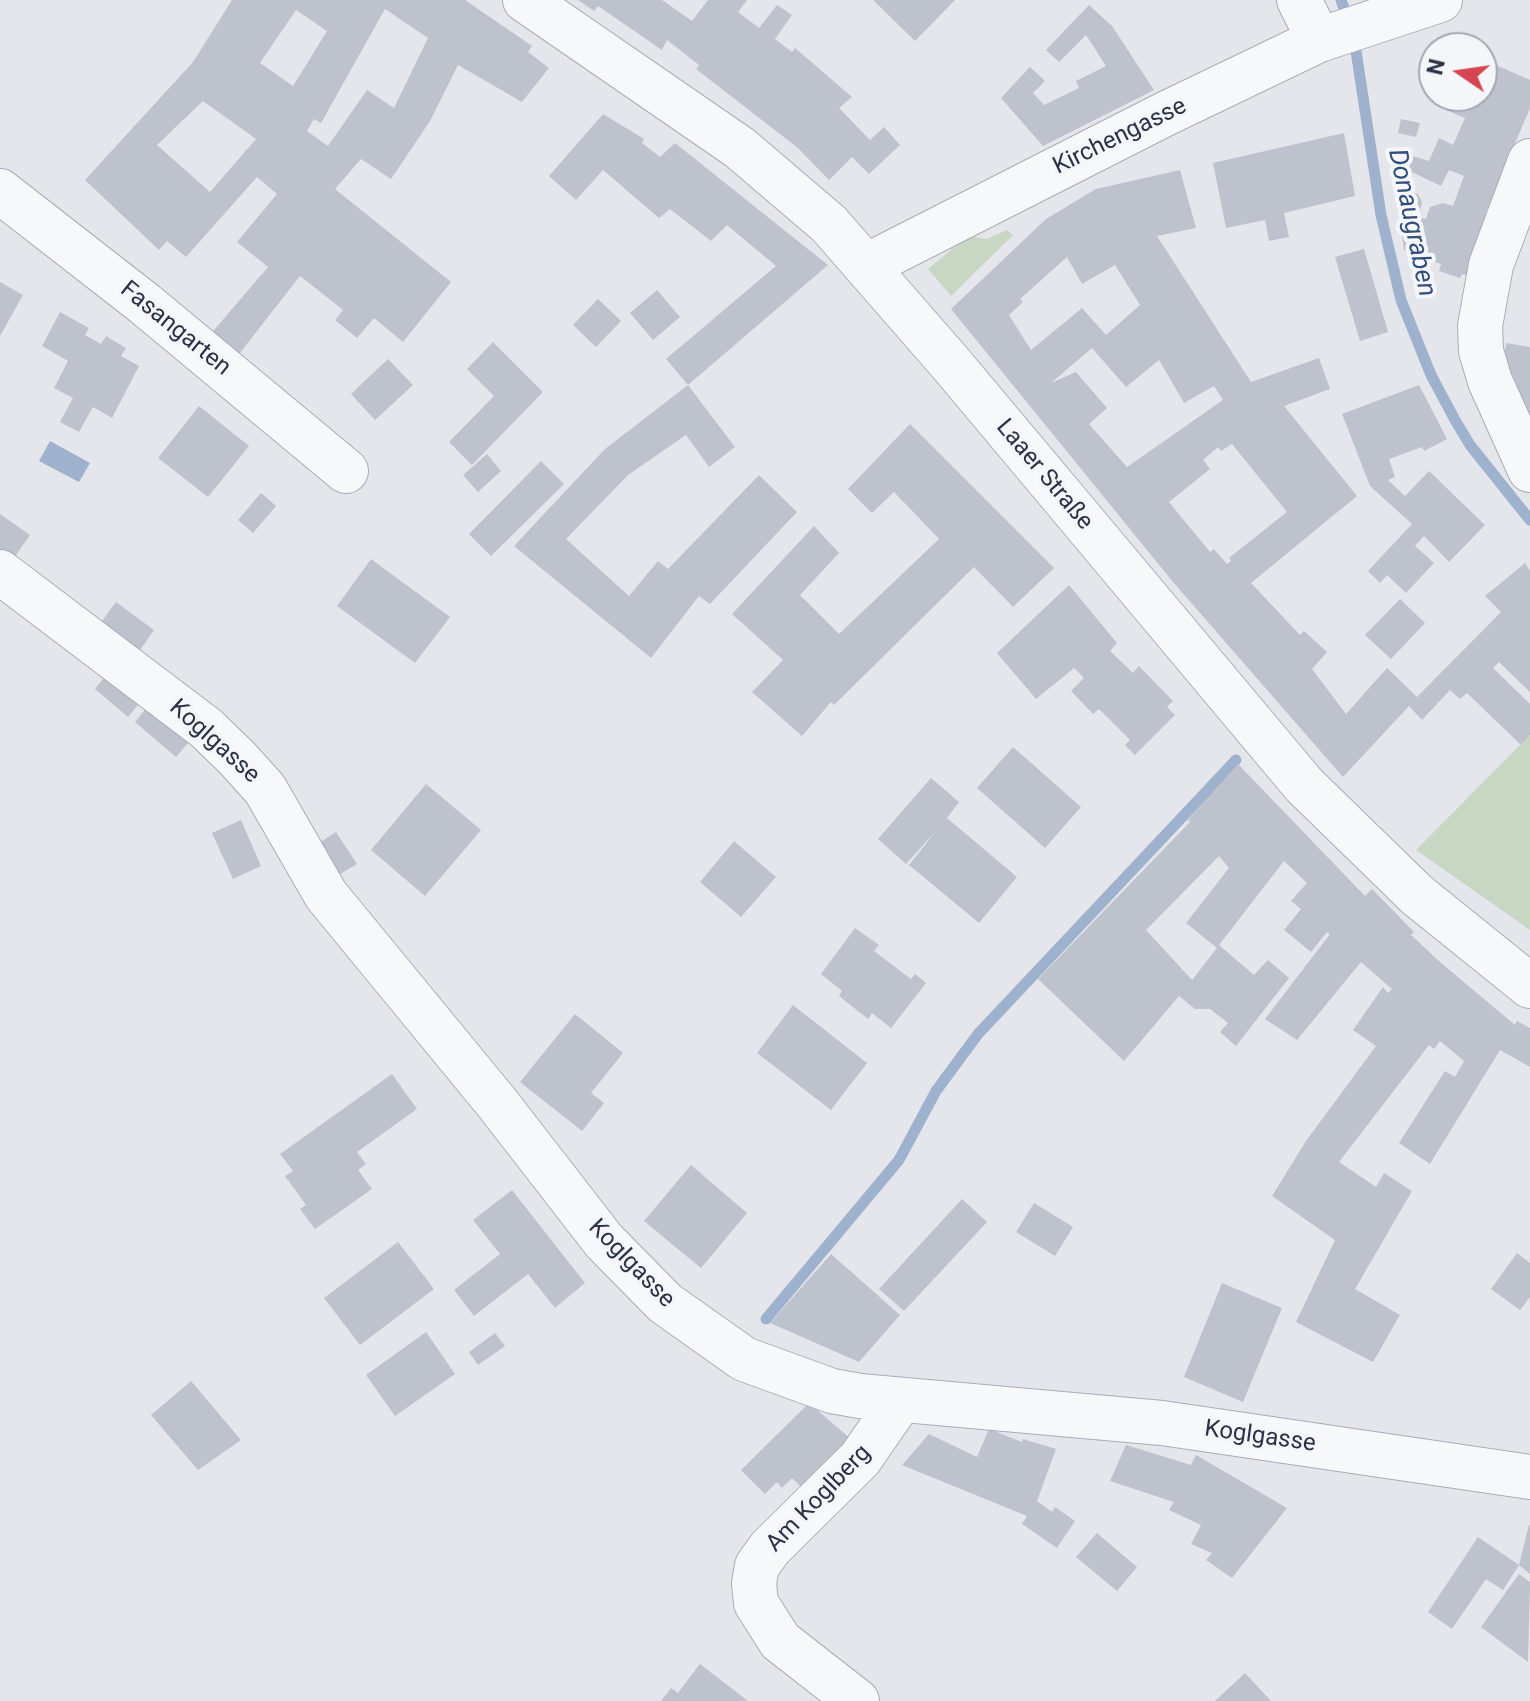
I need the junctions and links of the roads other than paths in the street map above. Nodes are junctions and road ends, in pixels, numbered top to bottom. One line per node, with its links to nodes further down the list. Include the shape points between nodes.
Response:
1 (525, 0): 7 (street, Laaer Straße, via 740,148)
2 (1299, 0): 4 (street)
3 (1440, 0): 4 (street, Kirchengasse)
4 (1346, 30): 7 (street, Kirchengasse, via 1165,114)
5 (1530, 161): 8 (street, via 1491,265 1480,326 1490,381)
6 (0, 191): 9 (street, Fasangarten)
7 (868, 265): 11 (street, Laaer Straße, via 1304,785 1417,895)
8 (1530, 470)
9 (346, 471)
10 (0, 572): 12 (street, Koglgasse, via 206,728 237,758 265,789 326,895 378,963 497,1103 604,1241 665,1303 715,1341 766,1368 832,1391)
11 (1530, 986)
12 (900, 1401): 13 (street, Koglgasse, via 1162,1423); 14 (street, Am Koglberg, via 860,1459 770,1548 757,1566 754,1583 756,1603 780,1641)
13 (1530, 1477)
14 (857, 1701)

